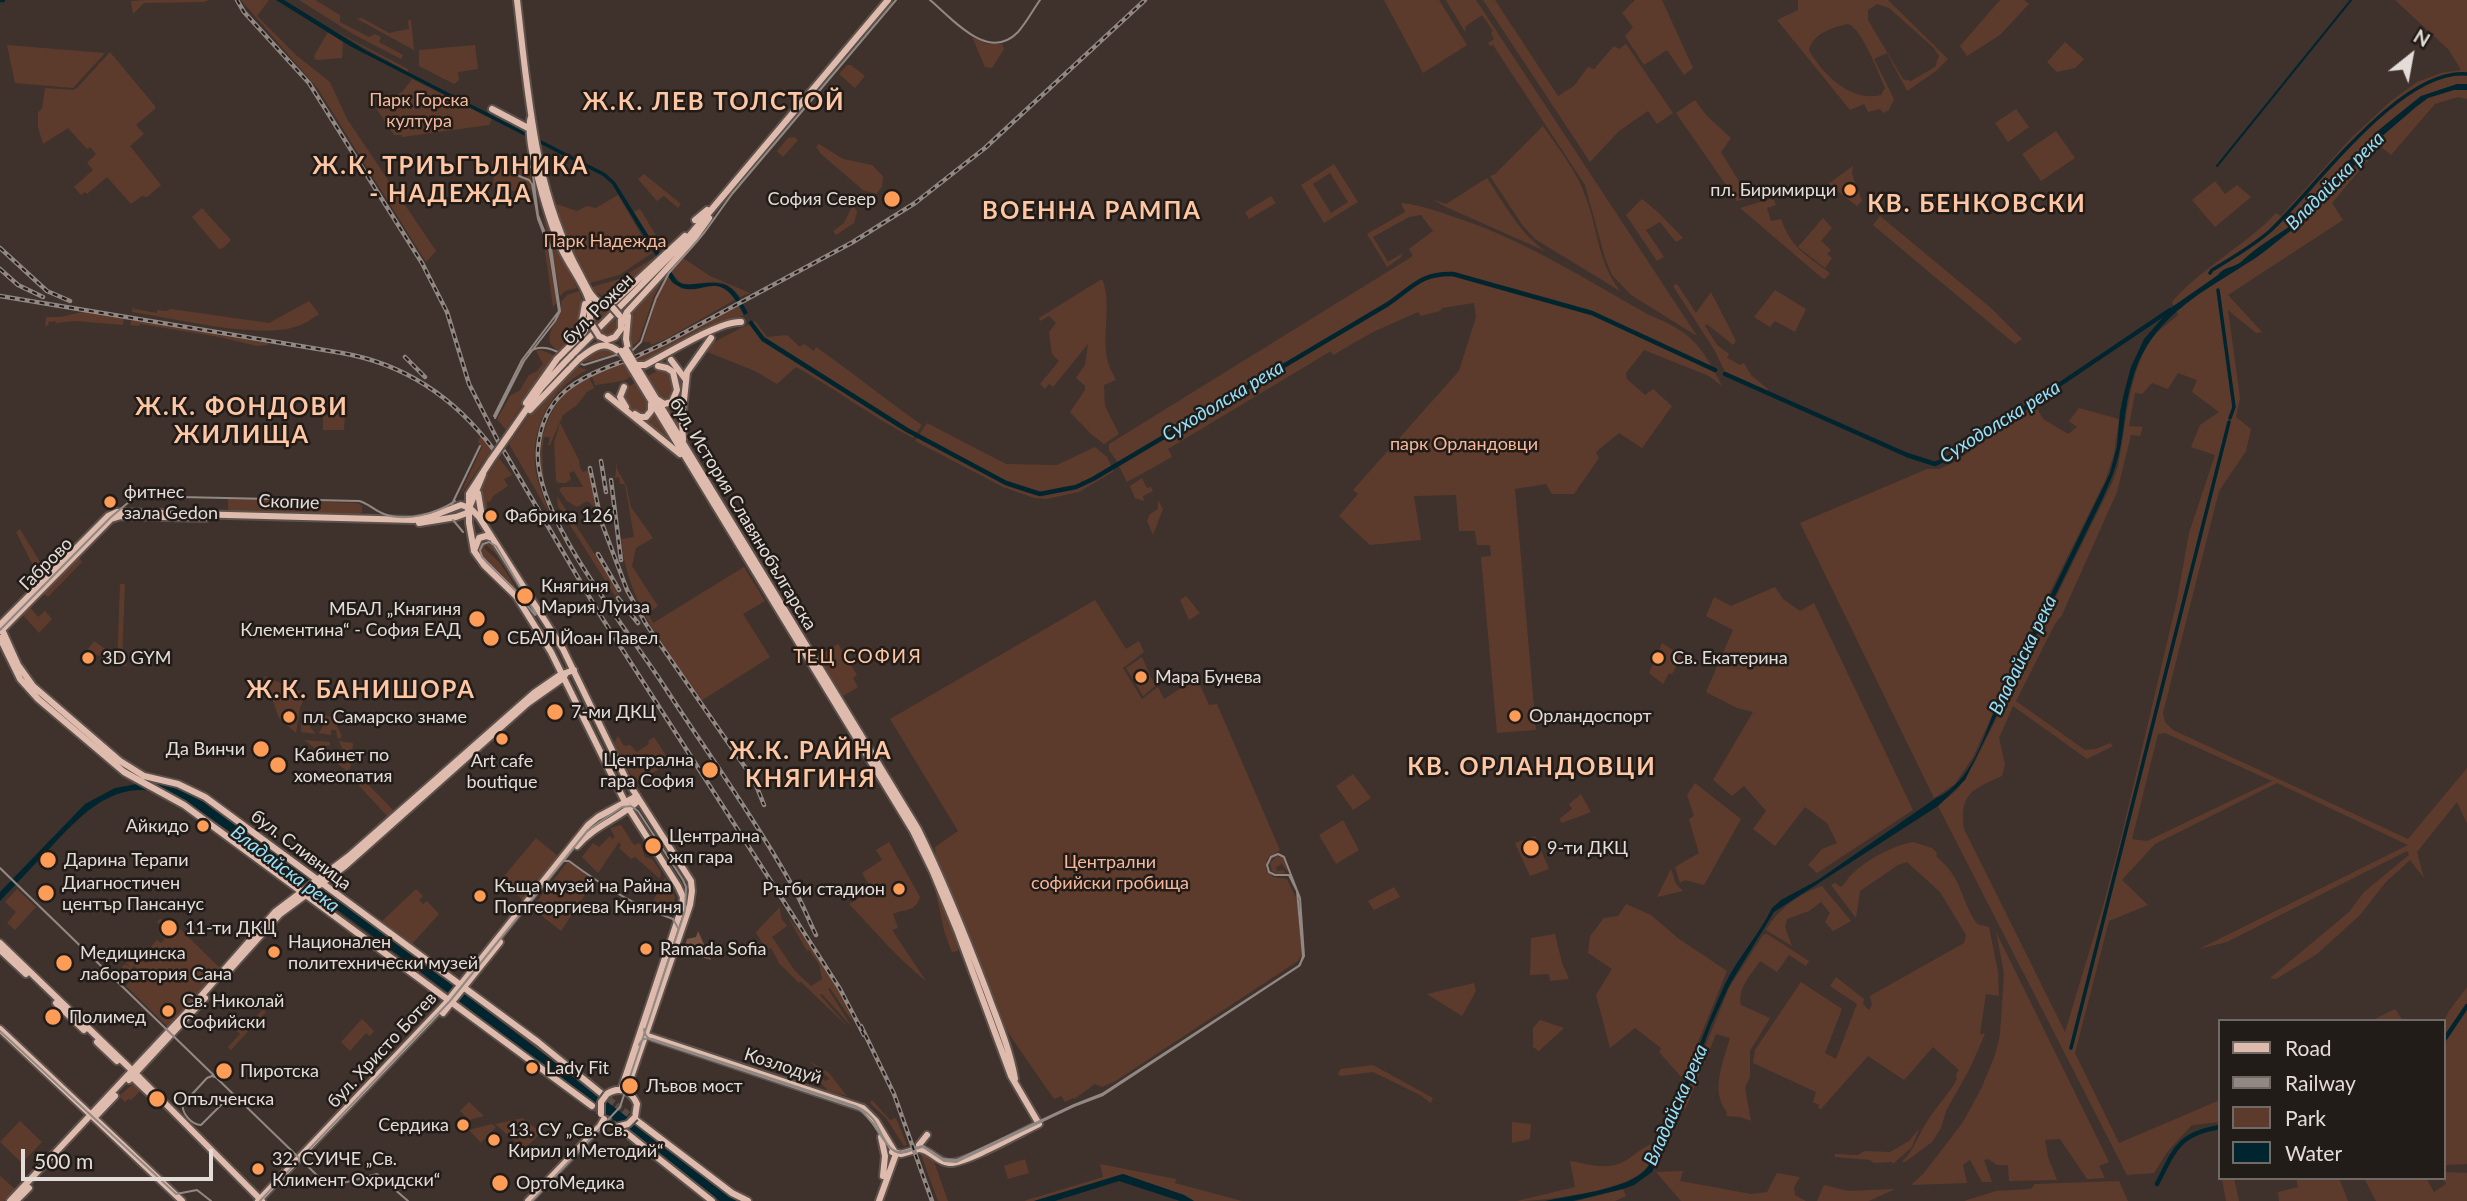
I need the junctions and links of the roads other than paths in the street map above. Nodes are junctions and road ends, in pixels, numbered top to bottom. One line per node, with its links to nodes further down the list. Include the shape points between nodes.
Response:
1 (517, 0): 4 (main road)
2 (888, 0): 6 (main road, бул. Рожен)
3 (492, 109): 5 (main road)
4 (531, 117): 5 (main road); 10 (main road, via 553,214)
5 (530, 129): 10 (main road, via 549,218)
6 (720, 200): 7 (main road); 8 (main road, бул. Рожен); 8 (main road, бул. Рожен, via 694,239)
7 (695, 220)
8 (666, 261): 9 (main road, бул. Рожен); 9 (main road, бул. Рожен)
9 (659, 268): 12 (main road, бул. Рожен); 14 (main road, бул. Рожен); 21 (main road, бул. Рожен)
10 (581, 281): 11 (main road)
11 (586, 290): 12 (main road, via 605,299); 13 (main road); 15 (main road); 20 (main road, via 585,314)
12 (623, 292): 13 (main road, бул. Рожен)
13 (607, 305): 15 (main road, via 593,307); 17 (main road, bridge, via 619,316)
14 (631, 307): 17 (main road, бул. Рожен); 22 (main road, via 626,328)
15 (589, 316): 18 (main road, bridge); 20 (main road, бул. Рожен, via 584,332)
16 (741, 322): 22 (main road, via 734,321 640,367)
17 (621, 325): 18 (main road, via 618,334); 22 (main road, бул. История Славянобългарска)
18 (605, 338): 22 (main road, бул. История Славянобългарска); 23 (main road, бул. Рожен)
19 (711, 338): 26 (main road)
20 (571, 345): 21 (main road, бул. Рожен)
21 (567, 354): 30 (main road, бул. Рожен, bridge)
22 (629, 358): 23 (main road, via 610,346 599,346); 28 (main road, бул. История Славянобългарска)
23 (580, 359): 30 (main road, бул. Рожен, bridge)
24 (671, 360): 26 (main road)
25 (658, 366): 28 (main road, via 673,372 677,390 669,404)
26 (686, 380): 31 (main road)
27 (624, 387): 29 (main road, via 620,397)
28 (653, 398): 29 (main road, via 645,417); 31 (main road, бул. История Славянобългарска); 32 (main road, бул. История Славянобългарска)
29 (624, 405): 32 (main road, via 611,394)
30 (516, 424): 33 (main road, бул. Рожен, bridge)
31 (684, 445): 52 (main road, бул. История Славянобългарска, via 905,807 938,870)
32 (685, 458): 52 (main road, бул. История Славянобългарска, via 913,831)
33 (479, 479): 34 (main road); 35 (main road, бул. Рожен, via 469,493); 38 (main road, via 478,500)
34 (454, 506): 35 (main road, Скопие); 37 (main road, Скопие, via 414,520 121,511)
35 (469, 508): 36 (main road, Скопие); 38 (main road); 39 (main road)
36 (456, 517): 37 (main road, Скопие, via 412,524); 39 (main road)
37 (110, 518): 42 (main road, Габрово)
38 (487, 528): 40 (main road)
39 (470, 530): 41 (main road)
40 (494, 539): 41 (main road, via 482,537); 44 (main road)
41 (474, 551): 45 (main road, via 516,596)
42 (1, 628): 49 (main road, бул. Сливница, via 33,686 120,761 144,776 200,794)
43 (0, 638): 50 (main road, бул. Сливница, via 32,694 121,769 189,809)
44 (574, 670): 45 (main road); 46 (main road)
45 (565, 675): 47 (main road); 49 (main road)
46 (638, 798): 47 (main road, бул. Христо Ботев); 48 (main road, бул. Христо Ботев); 57 (main road, via 681,863 692,891)
47 (624, 801): 48 (main road); 54 (main road, бул. Христо Ботев, via 588,825)
48 (629, 809): 54 (main road, бул. Христо Ботев, via 582,840); 57 (main road, via 683,897)
49 (319, 882): 50 (main road); 54 (main road, бул. Сливница)
50 (305, 893): 55 (main road, бул. Сливница); 59 (main road, via 275,912)
51 (0, 943): 59 (main road)
52 (967, 949): 70 (main road, бул. История Славянобългарска, via 1010,1057 1015,1084 1038,1122 957,1162 941,1161 922,1146)
53 (0, 950): 59 (main road)
54 (461, 988): 55 (main road, бул. Христо Ботев); 62 (main road, бул. Сливница)
55 (451, 1001): 58 (main road, бул. Сливница); 76 (main road, бул. Христо Ботев)
56 (0, 1032): 65 (main road)
57 (643, 1036): 60 (main road); 61 (main road); 69 (main road, Козлодуй, via 854,1108 868,1117); 70 (main road, Козлодуй, via 856,1105 872,1116)
58 (526, 1059): 63 (main road, бул. Сливница); 64 (main road)
59 (132, 1073): 65 (main road); 76 (main road)
60 (621, 1090): 61 (main road); 62 (main road)
61 (629, 1092): 66 (main road, via 637,1104)
62 (606, 1093): 64 (main road, bridge)
63 (592, 1105)
64 (602, 1116): 67 (main road); 77 (main road, via 602,1124)
65 (92, 1117): 73 (main road); 74 (main road); 75 (main road)
66 (636, 1117): 67 (main road, bridge, via 625,1126); 80 (main road)
67 (612, 1126): 71 (main road); 78 (main road, via 603,1129)
68 (624, 1131): 71 (main road)
69 (881, 1137): 70 (main road, Козлодуй); 72 (main road)
70 (895, 1151): 72 (main road); 81 (main road)
71 (680, 1176): 79 (main road)
72 (883, 1176): 81 (main road)
73 (10, 1201)
74 (16, 1201)
75 (182, 1201)
76 (260, 1201)
77 (528, 1201)
78 (534, 1201)
79 (712, 1201)
80 (748, 1201)
81 (877, 1201)

